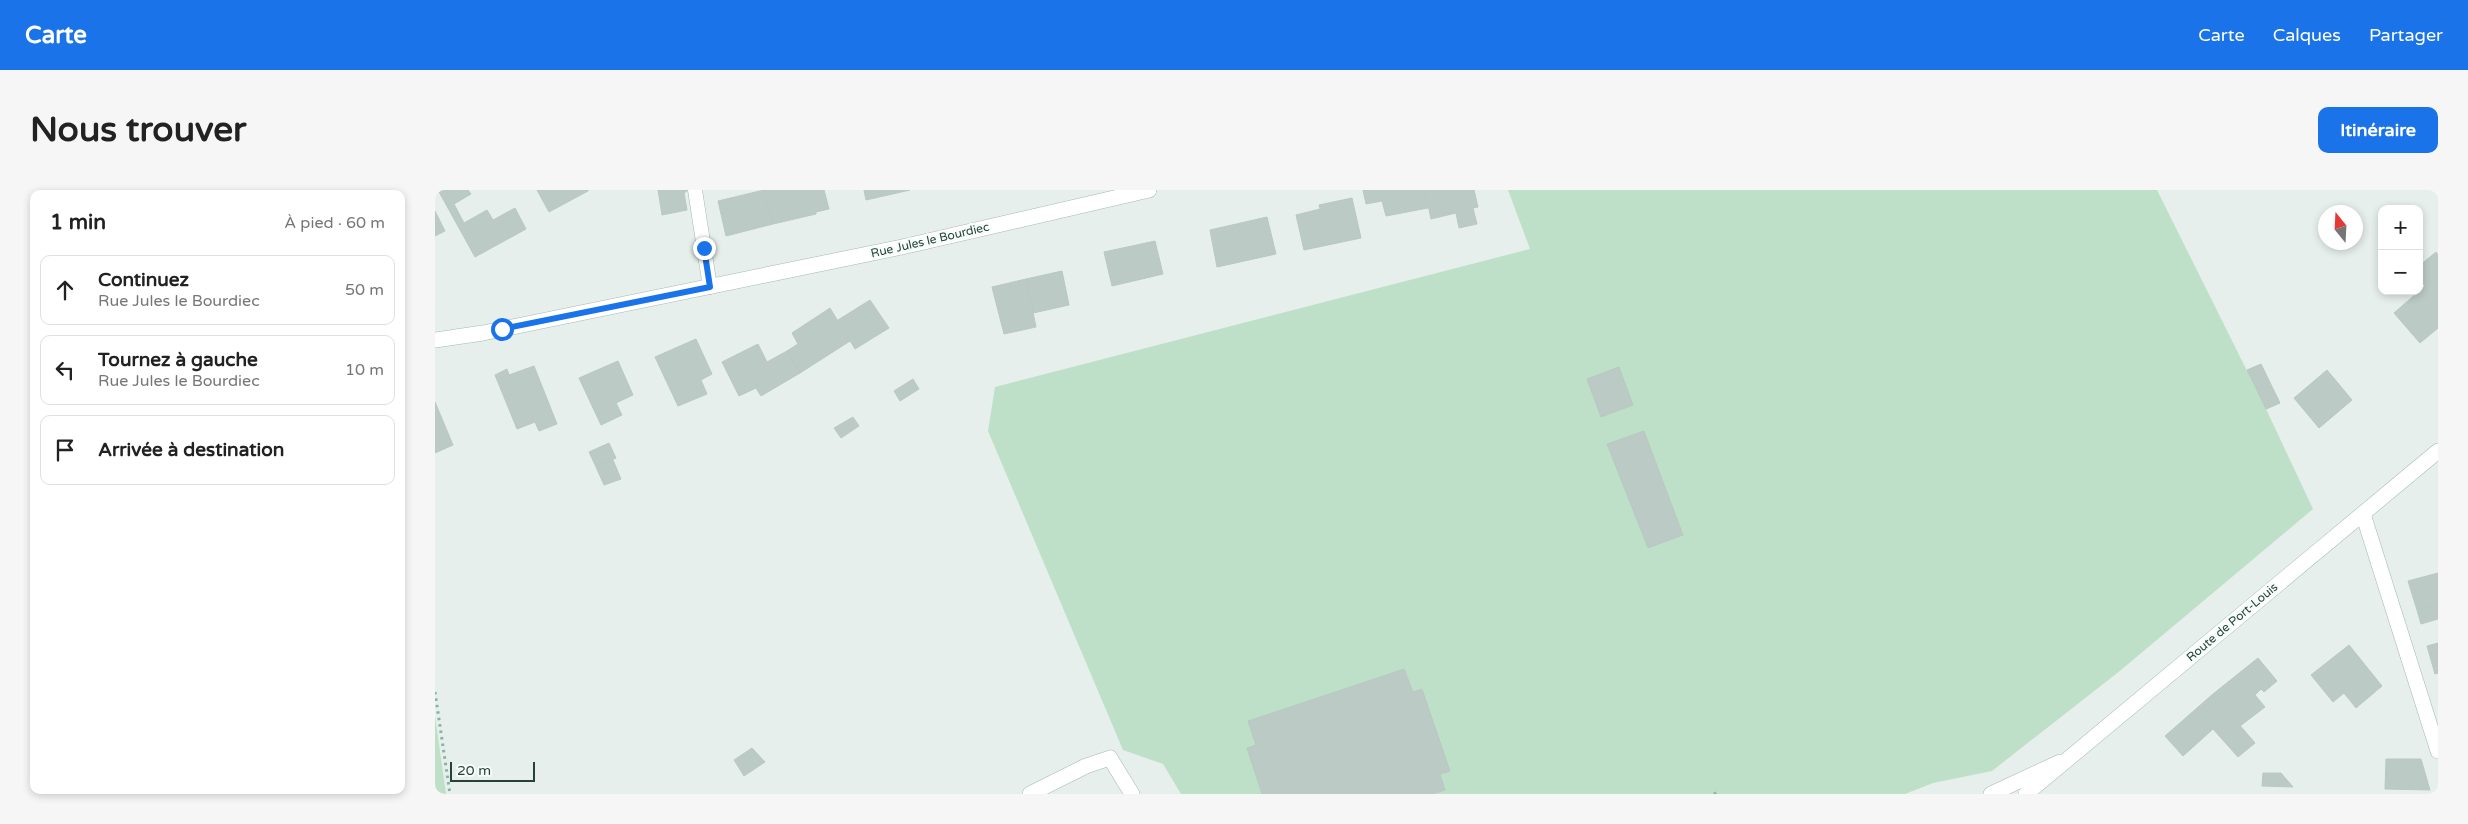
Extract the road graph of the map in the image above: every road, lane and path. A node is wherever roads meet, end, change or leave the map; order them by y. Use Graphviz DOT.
graph roads {
  1 [pos="695,190"];
  2 [pos="1149,190"];
  3 [pos="710,287"];
  4 [pos="435,340"];
  5 [pos="2438,450"];
  6 [pos="2363,514"];
  7 [pos="435,692"];
  8 [pos="2438,751"];
  9 [pos="2066,760"];
  10 [pos="1719,792"];
  11 [pos="450,794"];
  12 [pos="1030,794"];
  13 [pos="1132,794"];
  14 [pos="1714,794"];
  15 [pos="1991,794"];
  16 [pos="2026,794"];
  1 -- 3 [label="lane"];
  2 -- 3 [label="street, Rue Jules le Bourdiec"];
  3 -- 4 [label="street, Rue Jules le Bourdiec"];
  5 -- 6 [label="street, Route de Port-Louis"];
  6 -- 8 [label="street"];
  6 -- 9 [label="street, Route de Port-Louis"];
  7 -- 11 [label="path"];
  9 -- 15 [label="street"];
  9 -- 16 [label="street, Route de Port-Louis"];
  10 -- 14 [label="path"];
  12 -- 13 [label="street"];
}
